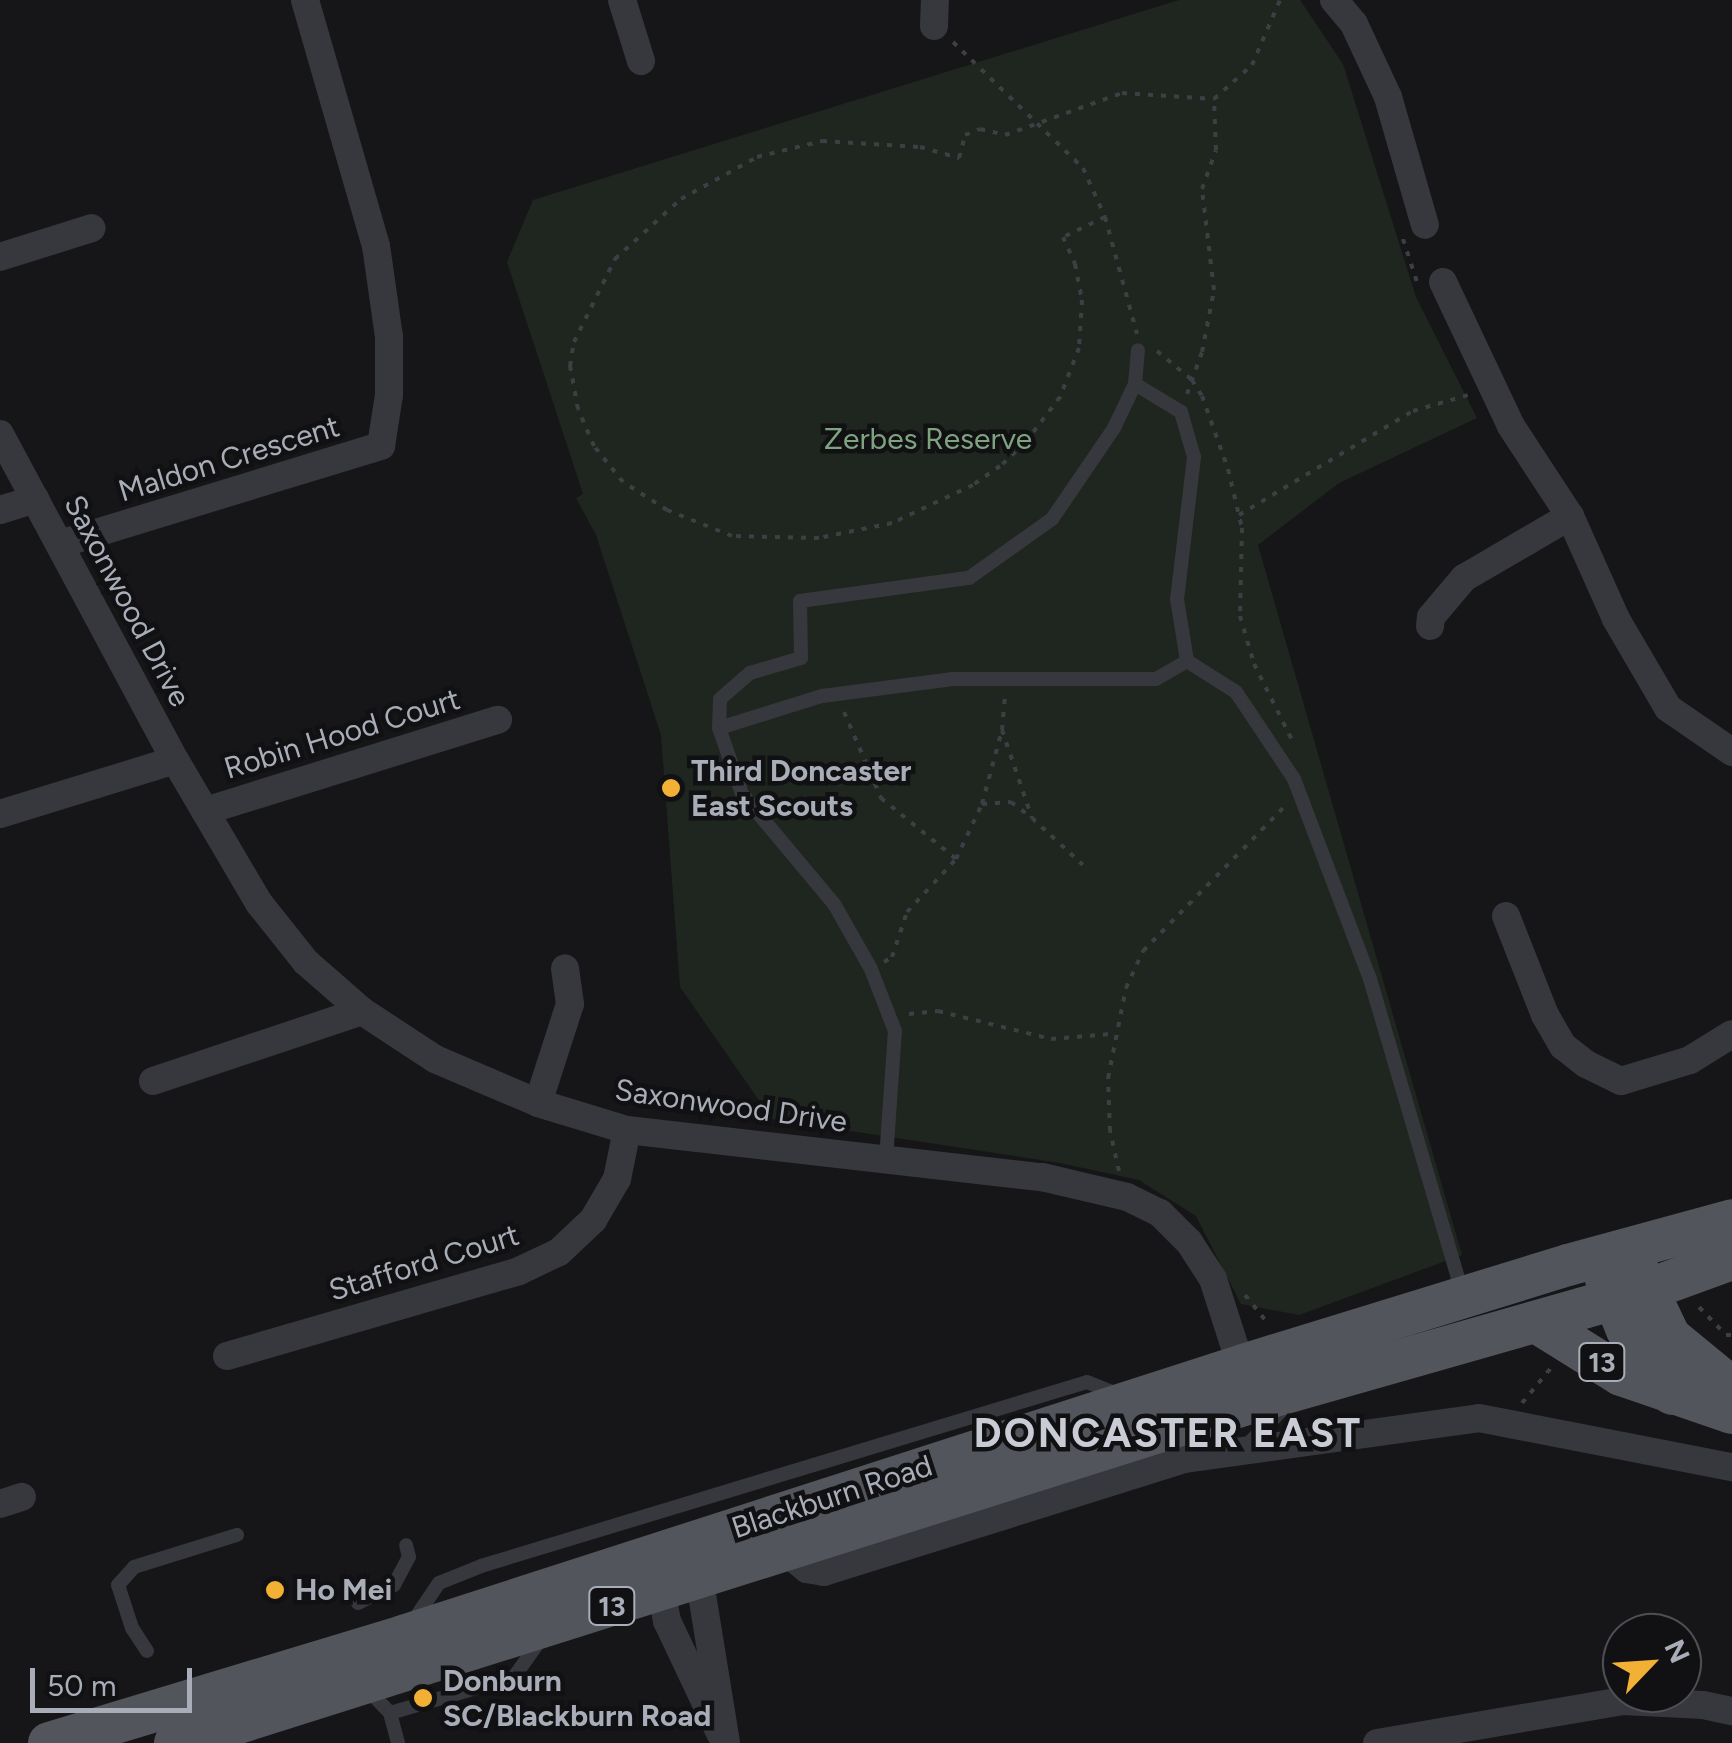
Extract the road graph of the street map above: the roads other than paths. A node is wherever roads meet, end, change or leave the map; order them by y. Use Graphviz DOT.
graph roads {
  1 [pos="305,0"];
  2 [pos="622,0"];
  3 [pos="1334,0"];
  4 [pos="641,61"];
  5 [pos="1425,225"];
  6 [pos="92,228"];
  7 [pos="0,257"];
  8 [pos="1442,282"];
  9 [pos="1138,350"];
  10 [pos="1135,384"];
  11 [pos="0,434"];
  12 [pos="35,499"];
  13 [pos="0,510"];
  14 [pos="1570,516"];
  15 [pos="60,544"];
  16 [pos="1430,626"];
  17 [pos="1187,661"];
  18 [pos="498,720"];
  19 [pos="719,728"];
  20 [pos="1732,752"];
  21 [pos="175,760"];
  22 [pos="205,811"];
  23 [pos="0,814"];
  24 [pos="1506,916"];
  25 [pos="565,968"];
  26 [pos="362,1010"];
  27 [pos="1732,1034"];
  28 [pos="153,1081"];
  29 [pos="538,1103"];
  30 [pos="627,1130"];
  31 [pos="886,1159"];
  32 [pos="1732,1220"];
  33 [pos="1599,1256"];
  34 [pos="1732,1259"];
  35 [pos="1628,1295"];
  36 [pos="1464,1297"];
  37 [pos="1536,1322"];
  38 [pos="227,1356"];
  39 [pos="1725,1377"];
  40 [pos="1247,1384"];
  41 [pos="1311,1384"];
  42 [pos="1672,1394"];
  43 [pos="1133,1400"];
  44 [pos="1732,1414"];
  45 [pos="1242,1450"];
  46 [pos="1732,1467"];
  47 [pos="237,1535"];
  48 [pos="406,1545"];
  49 [pos="784,1550"];
  50 [pos="672,1567"];
  51 [pos="358,1603"];
  52 [pos="491,1626"];
  53 [pos="550,1626"];
  54 [pos="403,1636"];
  55 [pos="147,1651"];
  56 [pos="377,1699"];
  57 [pos="1732,1711"];
  58 [pos="174,1733"];
  59 [pos="49,1743"];
  60 [pos="398,1743"];
  61 [pos="1376,1743"];
  1 -- 15 [label="street, Maldon Crescent"];
  2 -- 4 [label="street"];
  3 -- 5 [label="street"];
  6 -- 7 [label="street"];
  8 -- 14 [label="street"];
  9 -- 10 [label="lane"];
  10 -- 17 [label="lane"];
  10 -- 19 [label="lane"];
  11 -- 12 [label="street, Saxonwood Drive"];
  12 -- 13 [label="street"];
  12 -- 15 [label="street, Saxonwood Drive"];
  14 -- 16 [label="street"];
  14 -- 20 [label="street"];
  15 -- 21 [label="street, Saxonwood Drive"];
  17 -- 19 [label="lane"];
  17 -- 36 [label="lane"];
  18 -- 22 [label="street, Robin Hood Court"];
  19 -- 31 [label="lane"];
  21 -- 22 [label="street, Saxonwood Drive"];
  21 -- 23 [label="street"];
  22 -- 26 [label="street, Saxonwood Drive"];
  24 -- 27 [label="street"];
  25 -- 29 [label="street"];
  26 -- 28 [label="street"];
  26 -- 29 [label="street, Saxonwood Drive"];
  29 -- 30 [label="street, Saxonwood Drive"];
  30 -- 31 [label="street, Saxonwood Drive"];
  30 -- 38 [label="street, Stafford Court"];
  31 -- 40 [label="street, Saxonwood Drive"];
  32 -- 33 [label="main road, Blackburn Road"];
  33 -- 35 [label="main road"];
  33 -- 36 [label="main road, Blackburn Road / 13"];
  34 -- 35 [label="main road, Blackburn Road"];
  35 -- 37 [label="main road, Blackburn Road"];
  35 -- 39 [label="main road, 13"];
  35 -- 42 [label="main road"];
  36 -- 40 [label="main road, Blackburn Road / 13"];
  37 -- 41 [label="main road, Blackburn Road / 13"];
  37 -- 42 [label="main road, 13"];
  40 -- 41 [label="main road, Blackburn Road / 13"];
  40 -- 43 [label="main road, Blackburn Road / 13"];
  40 -- 49 [label="main road, Blackburn Road / 13"];
  41 -- 45 [label="lane"];
  42 -- 44 [label="main road, 13"];
  43 -- 50 [label="main road, Blackburn Road / 13"];
  43 -- 54 [label="lane"];
  45 -- 46 [label="street"];
  45 -- 49 [label="street"];
  47 -- 55 [label="lane"];
  48 -- 51 [label="lane"];
  49 -- 50 [label="main road, Blackburn Road / 13"];
  50 -- 52 [label="main road, Blackburn Road / 13"];
  50 -- 53 [label="main road, Blackburn Road / 13"];
  52 -- 53 [label="main road, Blackburn Road / 13"];
  52 -- 54 [label="main road, Blackburn Road / 13"];
  52 -- 56 [label="main road, Blackburn Road / 13"];
  53 -- 56 [label="lane"];
  54 -- 58 [label="main road, Blackburn Road / 13"];
  56 -- 58 [label="main road, Blackburn Road / 13"];
  56 -- 60 [label="lane"];
  57 -- 61 [label="street"];
  58 -- 59 [label="main road, Blackburn Road / 13"];
}
